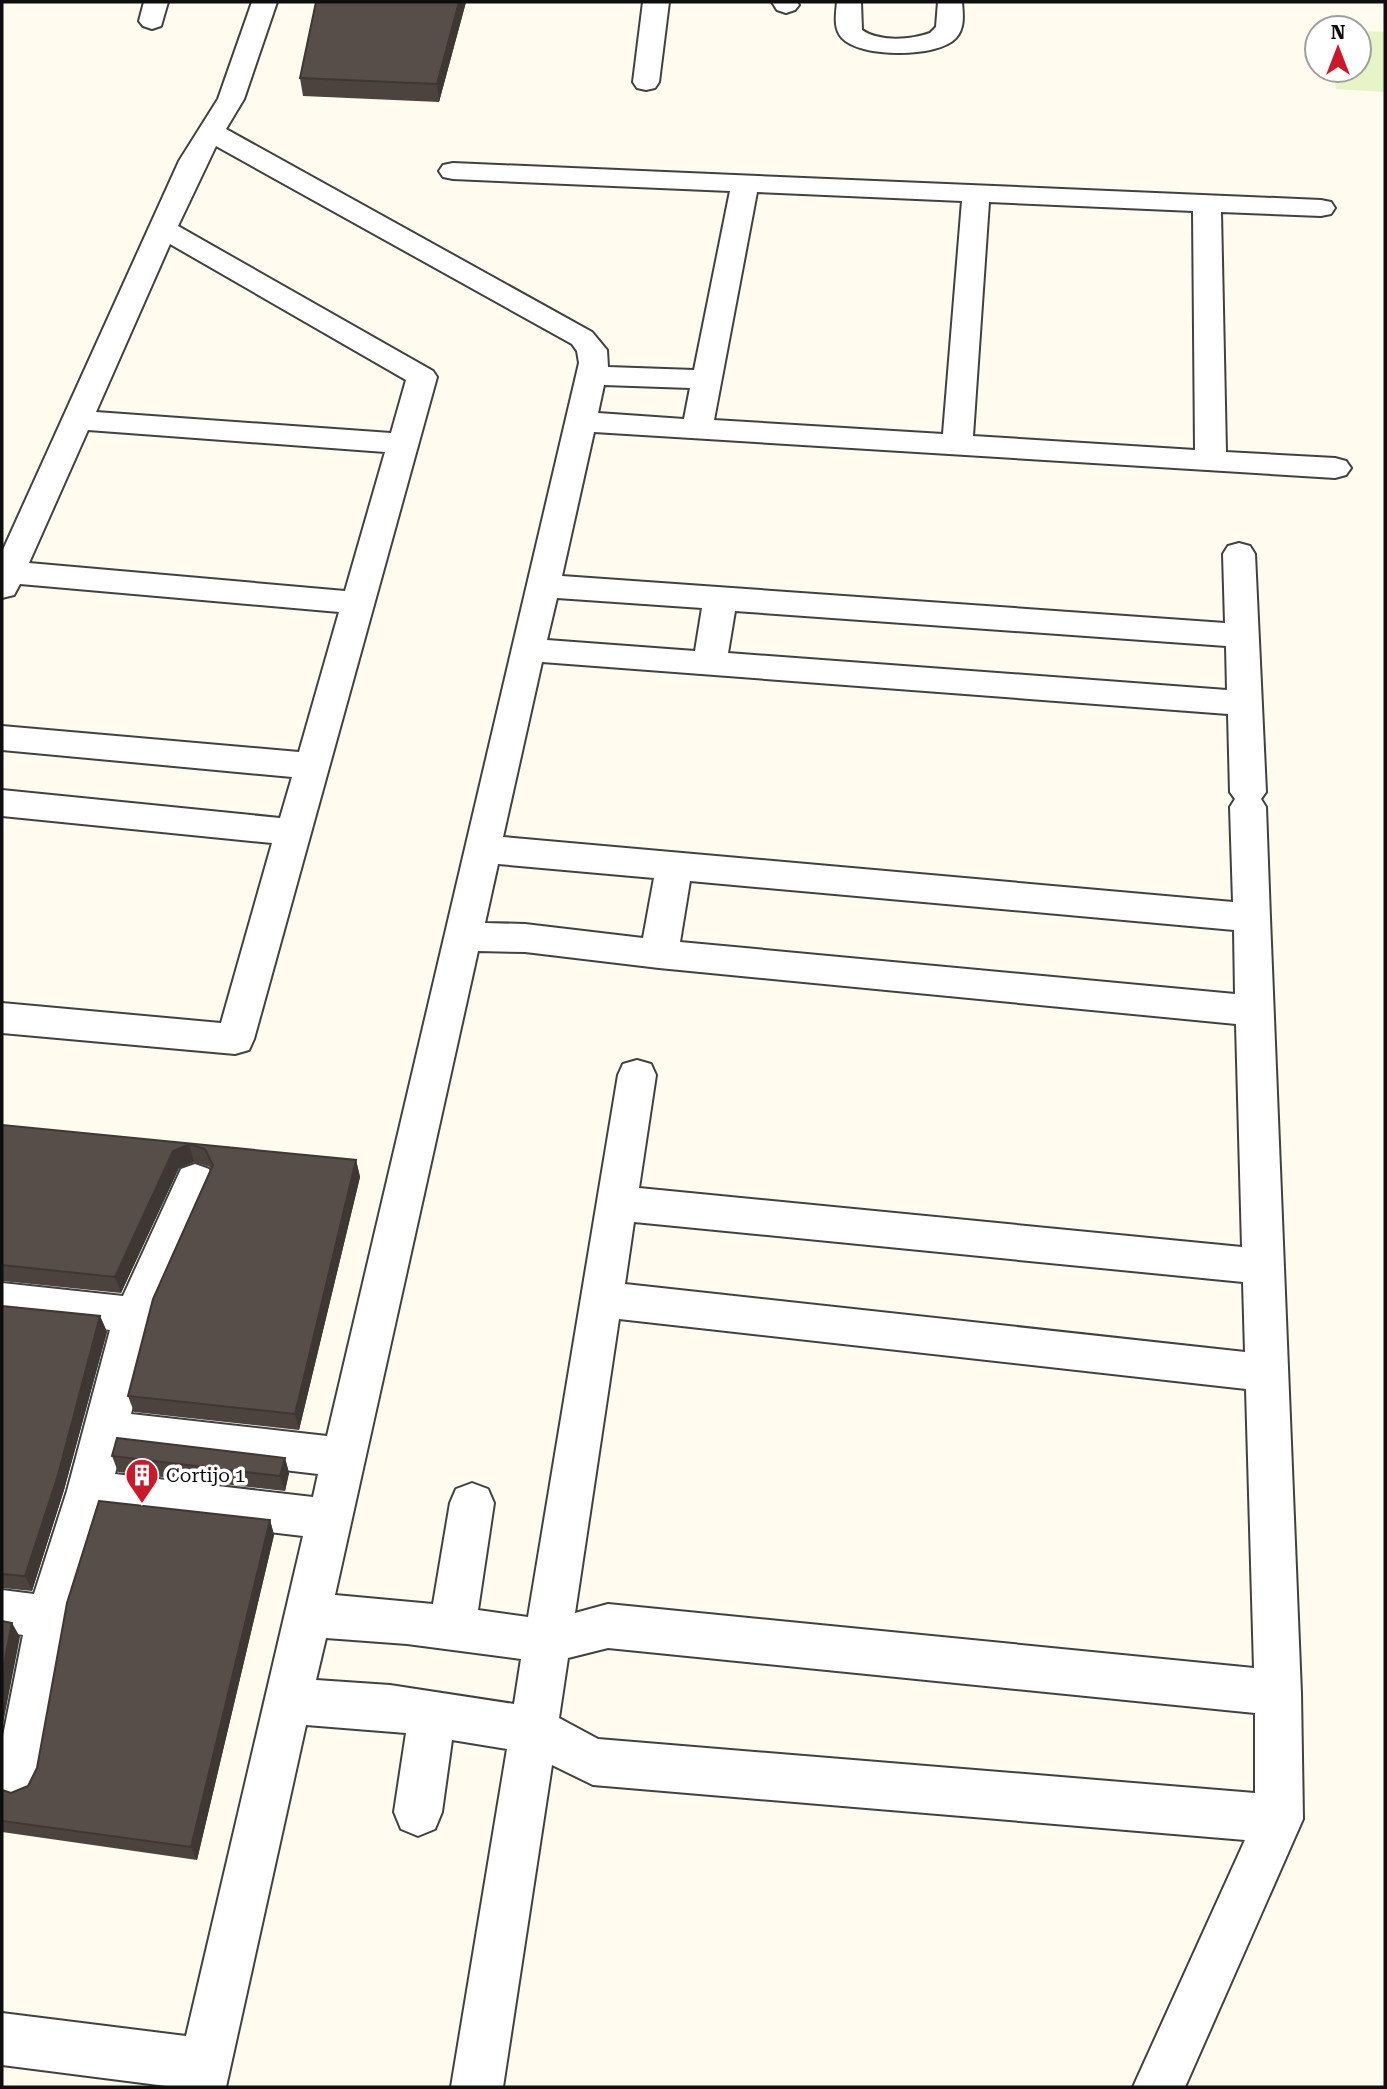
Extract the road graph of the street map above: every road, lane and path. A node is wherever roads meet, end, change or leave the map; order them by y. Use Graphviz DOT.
graph roads {
  1 [pos="264,2"];
  2 [pos="656,2"];
  3 [pos="849,2"];
  4 [pos="950,2"];
  5 [pos="216,67"];
  6 [pos="646,82"];
  7 [pos="209,131"];
  8 [pos="453,171"];
  9 [pos="745,184"];
  10 [pos="976,194"];
  11 [pos="1207,204"];
  12 [pos="1321,208"];
  13 [pos="162,228"];
  14 [pos="591,375"];
  15 [pos="707,380"];
  16 [pos="76,420"];
  17 [pos="582,422"];
  18 [pos="697,429"];
  19 [pos="403,444"];
  20 [pos="957,446"];
  21 [pos="1211,462"];
  22 [pos="1335,468"];
  23 [pos="1239,554"];
  24 [pos="5,580"];
  25 [pos="545,586"];
  26 [pos="720,598"];
  27 [pos="358,604"];
  28 [pos="1242,636"];
  29 [pos="530,650"];
  30 [pos="710,663"];
  31 [pos="1245,703"];
  32 [pos="2,738"];
  33 [pos="312,766"];
  34 [pos="2,803"];
  35 [pos="294,832"];
  36 [pos="484,849"];
  37 [pos="674,865"];
  38 [pos="1252,918"];
  39 [pos="464,936"];
  40 [pos="659,954"];
  41 [pos="1255,1011"];
  42 [pos="2,1018"];
  43 [pos="638,1075"];
  44 [pos="195,1181"];
  45 [pos="617,1203"];
  46 [pos="1264,1267"];
  47 [pos="602,1299"];
  48 [pos="2,1301"];
  49 [pos="135,1315"];
  50 [pos="1267,1373"];
  51 [pos="105,1430"];
  52 [pos="345,1458"];
  53 [pos="89,1491"];
  54 [pos="472,1503"];
  55 [pos="330,1519"];
  56 [pos="2,1611"];
  57 [pos="308,1615"];
  58 [pos="49,1617"];
  59 [pos="452,1628"];
  60 [pos="548,1641"];
  61 [pos="1278,1693"];
  62 [pos="288,1701"];
  63 [pos="432,1715"];
  64 [pos="534,1730"];
  65 [pos="18,1780"];
  66 [pos="418,1812"];
  67 [pos="1279,1819"];
  68 [pos="2,2039"];
  69 [pos="202,2076"];
  70 [pos="477,2087"];
  71 [pos="1159,2087"];
  1 -- 7 [label="street"];
  2 -- 6 [label="street"];
  3 -- 4 [label="street"];
  5 -- 7 [label="street"];
  7 -- 13 [label="street"];
  7 -- 14 [label="street"];
  8 -- 9 [label="street"];
  9 -- 10 [label="street"];
  9 -- 15 [label="street"];
  10 -- 11 [label="street"];
  10 -- 20 [label="street"];
  11 -- 12 [label="street"];
  11 -- 21 [label="street"];
  13 -- 16 [label="street"];
  13 -- 19 [label="street"];
  14 -- 15 [label="street"];
  14 -- 17 [label="street"];
  15 -- 18 [label="street"];
  16 -- 19 [label="street"];
  16 -- 24 [label="street"];
  17 -- 18 [label="street"];
  17 -- 25 [label="street"];
  18 -- 20 [label="street"];
  19 -- 27 [label="street"];
  20 -- 21 [label="street"];
  21 -- 22 [label="street"];
  23 -- 28 [label="street"];
  24 -- 27 [label="street"];
  25 -- 26 [label="street"];
  25 -- 29 [label="street"];
  26 -- 28 [label="street"];
  26 -- 30 [label="street"];
  27 -- 33 [label="street"];
  28 -- 31 [label="street"];
  29 -- 30 [label="street"];
  29 -- 36 [label="street"];
  30 -- 31 [label="street"];
  31 -- 38 [label="street"];
  32 -- 33 [label="street"];
  33 -- 35 [label="street"];
  34 -- 35 [label="street"];
  35 -- 42 [label="street"];
  36 -- 37 [label="street"];
  36 -- 39 [label="street"];
  37 -- 38 [label="street"];
  37 -- 40 [label="street"];
  38 -- 41 [label="street"];
  39 -- 40 [label="street"];
  39 -- 52 [label="street"];
  40 -- 41 [label="street"];
  41 -- 46 [label="street"];
  43 -- 45 [label="street"];
  44 -- 49 [label="street"];
  45 -- 46 [label="street"];
  45 -- 47 [label="street"];
  46 -- 50 [label="street"];
  47 -- 50 [label="street"];
  47 -- 60 [label="street"];
  48 -- 49 [label="street"];
  49 -- 51 [label="street"];
  50 -- 61 [label="street"];
  51 -- 52 [label="street"];
  51 -- 53 [label="street"];
  52 -- 55 [label="street"];
  53 -- 55 [label="street"];
  53 -- 58 [label="street"];
  54 -- 59 [label="street"];
  55 -- 57 [label="street"];
  56 -- 58 [label="street"];
  57 -- 59 [label="street"];
  57 -- 62 [label="street"];
  58 -- 65 [label="street"];
  59 -- 60 [label="street"];
  60 -- 61 [label="street"];
  60 -- 64 [label="street"];
  61 -- 67 [label="street"];
  62 -- 63 [label="street"];
  62 -- 69 [label="street"];
  63 -- 64 [label="street"];
  63 -- 66 [label="street"];
  64 -- 67 [label="street"];
  64 -- 70 [label="street"];
  67 -- 71 [label="street"];
  68 -- 69 [label="street"];
}
